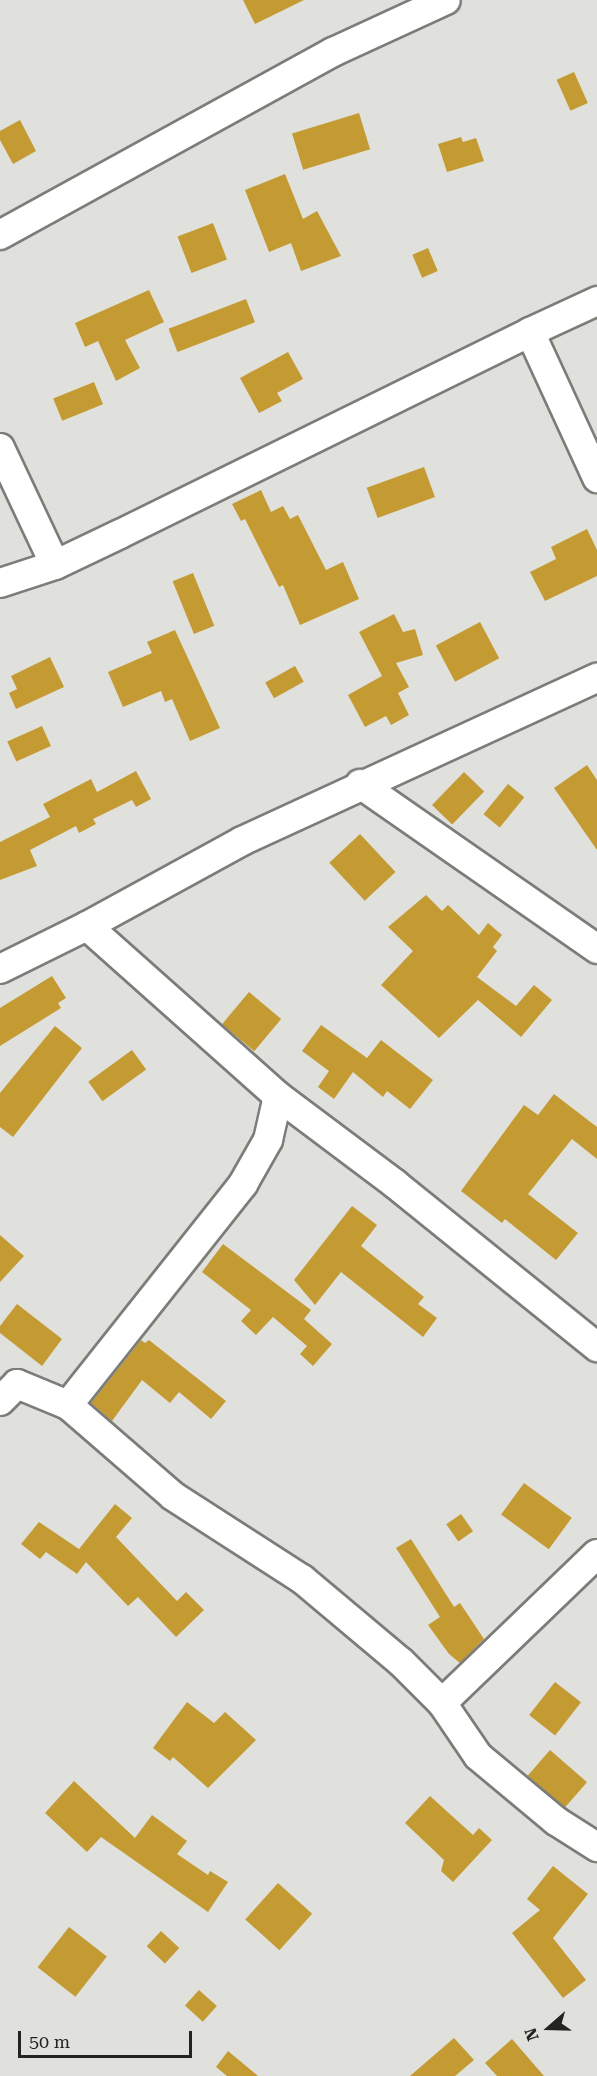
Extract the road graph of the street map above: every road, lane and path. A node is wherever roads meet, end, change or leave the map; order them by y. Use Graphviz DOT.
graph roads {
  1 [pos="446,0"];
  2 [pos="0,235"];
  3 [pos="597,301"];
  4 [pos="530,332"];
  5 [pos="0,448"];
  6 [pos="597,478"];
  7 [pos="55,565"];
  8 [pos="0,583"];
  9 [pos="597,678"];
  10 [pos="360,784"];
  11 [pos="87,926"];
  12 [pos="597,950"];
  13 [pos="0,969"];
  14 [pos="278,1096"];
  15 [pos="597,1347"];
  16 [pos="0,1401"];
  17 [pos="68,1405"];
  18 [pos="597,1554"];
  19 [pos="442,1703"];
  20 [pos="597,1848"];
  1 -- 2 [label="street"];
  3 -- 4 [label="street"];
  4 -- 6 [label="street"];
  4 -- 7 [label="street"];
  5 -- 7 [label="street"];
  7 -- 8 [label="street"];
  9 -- 10 [label="street"];
  10 -- 11 [label="street"];
  10 -- 12 [label="street"];
  11 -- 13 [label="street"];
  11 -- 14 [label="street"];
  14 -- 15 [label="street"];
  14 -- 17 [label="street"];
  16 -- 17 [label="street"];
  17 -- 19 [label="street"];
  18 -- 19 [label="street"];
  19 -- 20 [label="street"];
}
